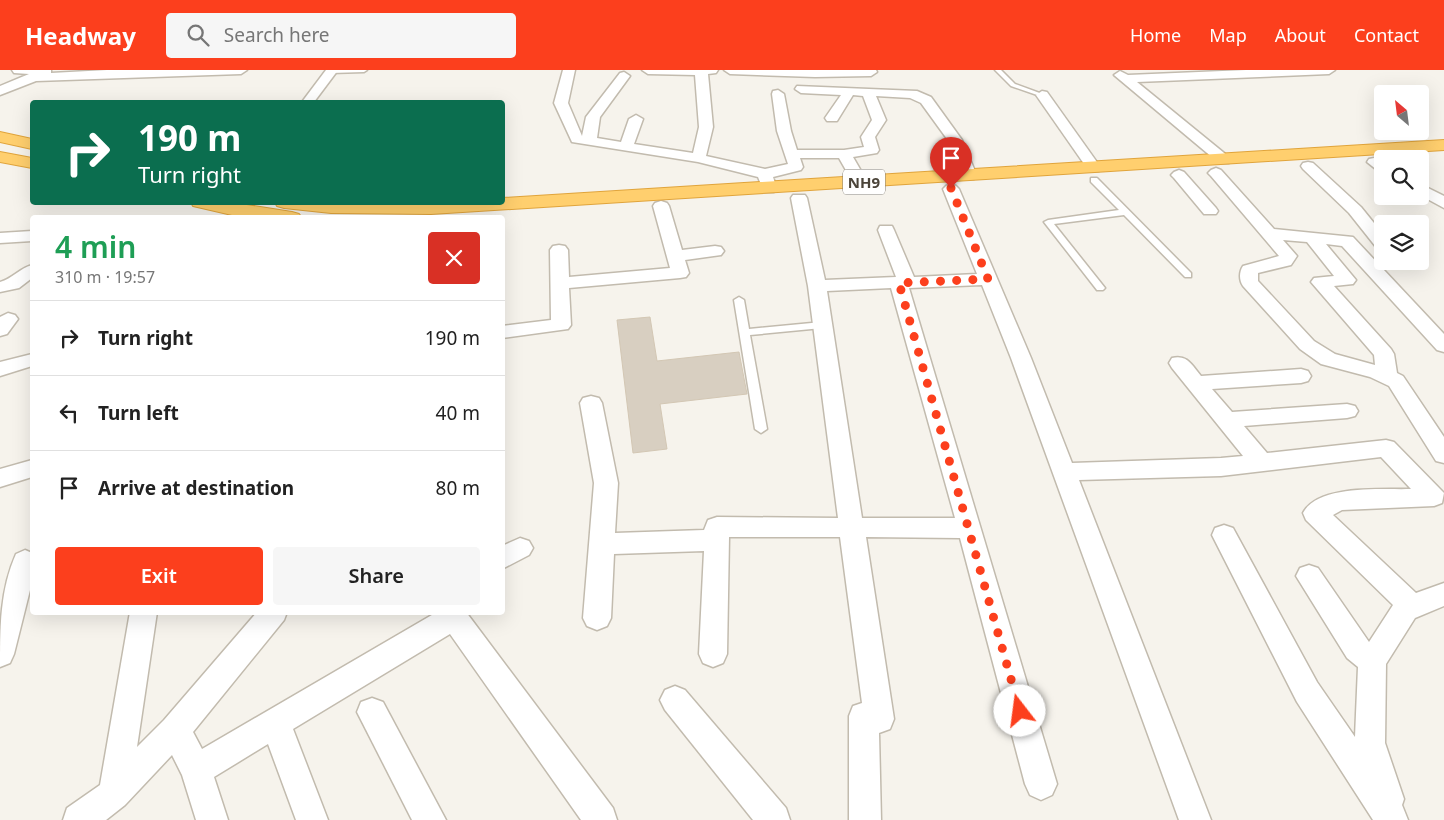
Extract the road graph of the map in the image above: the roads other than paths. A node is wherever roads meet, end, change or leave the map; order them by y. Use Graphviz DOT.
graph roads {
  1 [pos="18,70"];
  2 [pos="241,70"];
  3 [pos="364,70"];
  4 [pos="569,70"];
  5 [pos="648,70"];
  6 [pos="730,70"];
  7 [pos="998,70"];
  8 [pos="1114,70"];
  9 [pos="1329,70"];
  10 [pos="332,71"];
  11 [pos="706,71"];
  12 [pos="871,72"];
  13 [pos="44,73"];
  14 [pos="624,76"];
  15 [pos="1126,79"];
  16 [pos="801,89"];
  17 [pos="0,91"];
  18 [pos="850,92"];
  19 [pos="868,93"];
  20 [pos="778,94"];
  21 [pos="1042,95"];
  22 [pos="310,100"];
  23 [pos="832,118"];
  24 [pos="636,119"];
  25 [pos="0,137"];
  26 [pos="590,141"];
  27 [pos="30,144"];
  28 [pos="1444,145"];
  29 [pos="626,146"];
  30 [pos="791,154"];
  31 [pos="844,154"];
  32 [pos="1444,156"];
  33 [pos="0,157"];
  34 [pos="1429,157"];
  35 [pos="698,158"];
  36 [pos="30,163"];
  37 [pos="1374,163"];
  38 [pos="1220,166"];
  39 [pos="1308,166"];
  40 [pos="1094,174"];
  41 [pos="1179,175"];
  42 [pos="767,181"];
  43 [pos="960,182"];
  44 [pos="860,183"];
  45 [pos="1429,194"];
  46 [pos="799,198"];
  47 [pos="505,202"];
  48 [pos="1444,203"];
  49 [pos="210,205"];
  50 [pos="312,205"];
  51 [pos="468,205"];
  52 [pos="661,206"];
  53 [pos="1210,211"];
  54 [pos="1125,212"];
  55 [pos="241,214"];
  56 [pos="254,215"];
  57 [pos="503,215"];
  58 [pos="886,230"];
  59 [pos="1270,234"];
  60 [pos="1374,234"];
  61 [pos="30,236"];
  62 [pos="0,238"];
  63 [pos="1312,238"];
  64 [pos="1347,241"];
  65 [pos="1374,243"];
  66 [pos="558,250"];
  67 [pos="715,252"];
  68 [pos="674,256"];
  69 [pos="30,272"];
  70 [pos="1188,276"];
  71 [pos="988,279"];
  72 [pos="560,283"];
  73 [pos="903,283"];
  74 [pos="817,286"];
  75 [pos="0,287"];
  76 [pos="1100,288"];
  77 [pos="739,300"];
  78 [pos="822,325"];
  79 [pos="505,332"];
  80 [pos="745,332"];
  81 [pos="1444,346"];
  82 [pos="30,361"];
  83 [pos="1179,363"];
  84 [pos="0,370"];
  85 [pos="1301,376"];
  86 [pos="1387,377"];
  87 [pos="1195,383"];
  88 [pos="591,403"];
  89 [pos="1347,411"];
  90 [pos="1226,420"];
  91 [pos="761,429"];
  92 [pos="1444,455"];
  93 [pos="1262,463"];
  94 [pos="30,470"];
  95 [pos="1064,472"];
  96 [pos="0,478"];
  97 [pos="850,527"];
  98 [pos="970,528"];
  99 [pos="1224,535"];
  100 [pos="716,540"];
  101 [pos="601,544"];
  102 [pos="25,561"];
  103 [pos="1309,576"];
  104 [pos="1444,594"];
  105 [pos="1413,607"];
  106 [pos="143,615"];
  107 [pos="271,615"];
  108 [pos="452,615"];
  109 [pos="597,618"];
  110 [pos="0,654"];
  111 [pos="713,654"];
  112 [pos="1372,661"];
  113 [pos="675,700"];
  114 [pos="372,712"];
  115 [pos="276,724"];
  116 [pos="175,730"];
  117 [pos="196,770"];
  118 [pos="1041,784"];
  119 [pos="96,811"];
  120 [pos="212,820"];
  121 [pos="312,820"];
  122 [pos="430,820"];
  123 [pos="601,820"];
  124 [pos="774,820"];
  125 [pos="865,820"];
  126 [pos="1195,820"];
  127 [pos="1393,820"];
  1 -- 13 [label="street"];
  2 -- 13 [label="street"];
  3 -- 10 [label="lane"];
  4 -- 26 [label="street"];
  5 -- 11 [label="street"];
  6 -- 12 [label="street"];
  7 -- 21 [label="lane"];
  8 -- 15 [label="street"];
  9 -- 15 [label="street"];
  10 -- 22 [label="street"];
  11 -- 35 [label="street"];
  13 -- 17 [label="street"];
  14 -- 26 [label="street"];
  15 -- 38 [label="street"];
  16 -- 18 [label="street"];
  18 -- 19 [label="street"];
  18 -- 23 [label="street"];
  19 -- 31 [label="street"];
  19 -- 43 [label="street"];
  20 -- 30 [label="street"];
  21 -- 40 [label="street"];
  24 -- 29 [label="street"];
  25 -- 27 [label="highway"];
  26 -- 29 [label="street"];
  28 -- 38 [label="highway, NH9"];
  29 -- 35 [label="street"];
  30 -- 31 [label="street"];
  30 -- 42 [label="street"];
  31 -- 44 [label="street"];
  32 -- 34 [label="highway"];
  33 -- 36 [label="highway"];
  35 -- 42 [label="street"];
  37 -- 39 [label="highway, NH9"];
  38 -- 39 [label="highway, NH9"];
  38 -- 40 [label="highway, NH9"];
  38 -- 41 [label="highway, NH9"];
  38 -- 59 [label="street"];
  39 -- 60 [label="street"];
  40 -- 41 [label="highway, NH9"];
  40 -- 43 [label="highway, NH9"];
  40 -- 54 [label="lane"];
  41 -- 53 [label="street"];
  42 -- 44 [label="highway, NH9"];
  42 -- 47 [label="highway, NH9"];
  43 -- 44 [label="highway, NH9"];
  43 -- 46 [label="highway, NH9"];
  43 -- 71 [label="street"];
  45 -- 48 [label="street"];
  46 -- 52 [label="highway, NH9"];
  46 -- 74 [label="street"];
  49 -- 55 [label="highway"];
  50 -- 51 [label="highway, NH9"];
  52 -- 57 [label="highway, NH9"];
  52 -- 68 [label="street"];
  54 -- 70 [label="lane"];
  54 -- 76 [label="lane"];
  55 -- 56 [label="highway"];
  58 -- 73 [label="street"];
  59 -- 63 [label="street"];
  59 -- 86 [label="street"];
  61 -- 62 [label="street"];
  63 -- 64 [label="street"];
  63 -- 86 [label="street"];
  64 -- 65 [label="street"];
  64 -- 81 [label="street"];
  66 -- 72 [label="street"];
  67 -- 68 [label="street"];
  68 -- 72 [label="street"];
  69 -- 75 [label="street"];
  71 -- 73 [label="street"];
  71 -- 95 [label="street"];
  72 -- 79 [label="street"];
  73 -- 74 [label="street"];
  73 -- 98 [label="street"];
  74 -- 78 [label="street"];
  77 -- 80 [label="lane"];
  78 -- 80 [label="lane"];
  78 -- 97 [label="street"];
  80 -- 91 [label="lane"];
  82 -- 84 [label="street"];
  83 -- 87 [label="street"];
  85 -- 87 [label="street"];
  86 -- 92 [label="street"];
  87 -- 90 [label="street"];
  88 -- 101 [label="street"];
  89 -- 90 [label="street"];
  90 -- 93 [label="street"];
  93 -- 95 [label="street"];
  93 -- 105 [label="street"];
  94 -- 96 [label="street"];
  95 -- 126 [label="street"];
  97 -- 98 [label="street"];
  97 -- 100 [label="street"];
  97 -- 125 [label="street"];
  98 -- 118 [label="street"];
  99 -- 127 [label="street"];
  100 -- 101 [label="street"];
  100 -- 111 [label="street"];
  101 -- 109 [label="street"];
  102 -- 110 [label="street"];
  103 -- 112 [label="street"];
  104 -- 105 [label="street"];
  105 -- 112 [label="street"];
  106 -- 119 [label="street"];
  107 -- 116 [label="street"];
  108 -- 115 [label="street"];
  108 -- 123 [label="street"];
  112 -- 127 [label="street"];
  113 -- 124 [label="street"];
  114 -- 122 [label="street"];
  115 -- 117 [label="street"];
  115 -- 121 [label="street"];
  116 -- 117 [label="street"];
  116 -- 119 [label="street"];
  117 -- 120 [label="street"];
}
